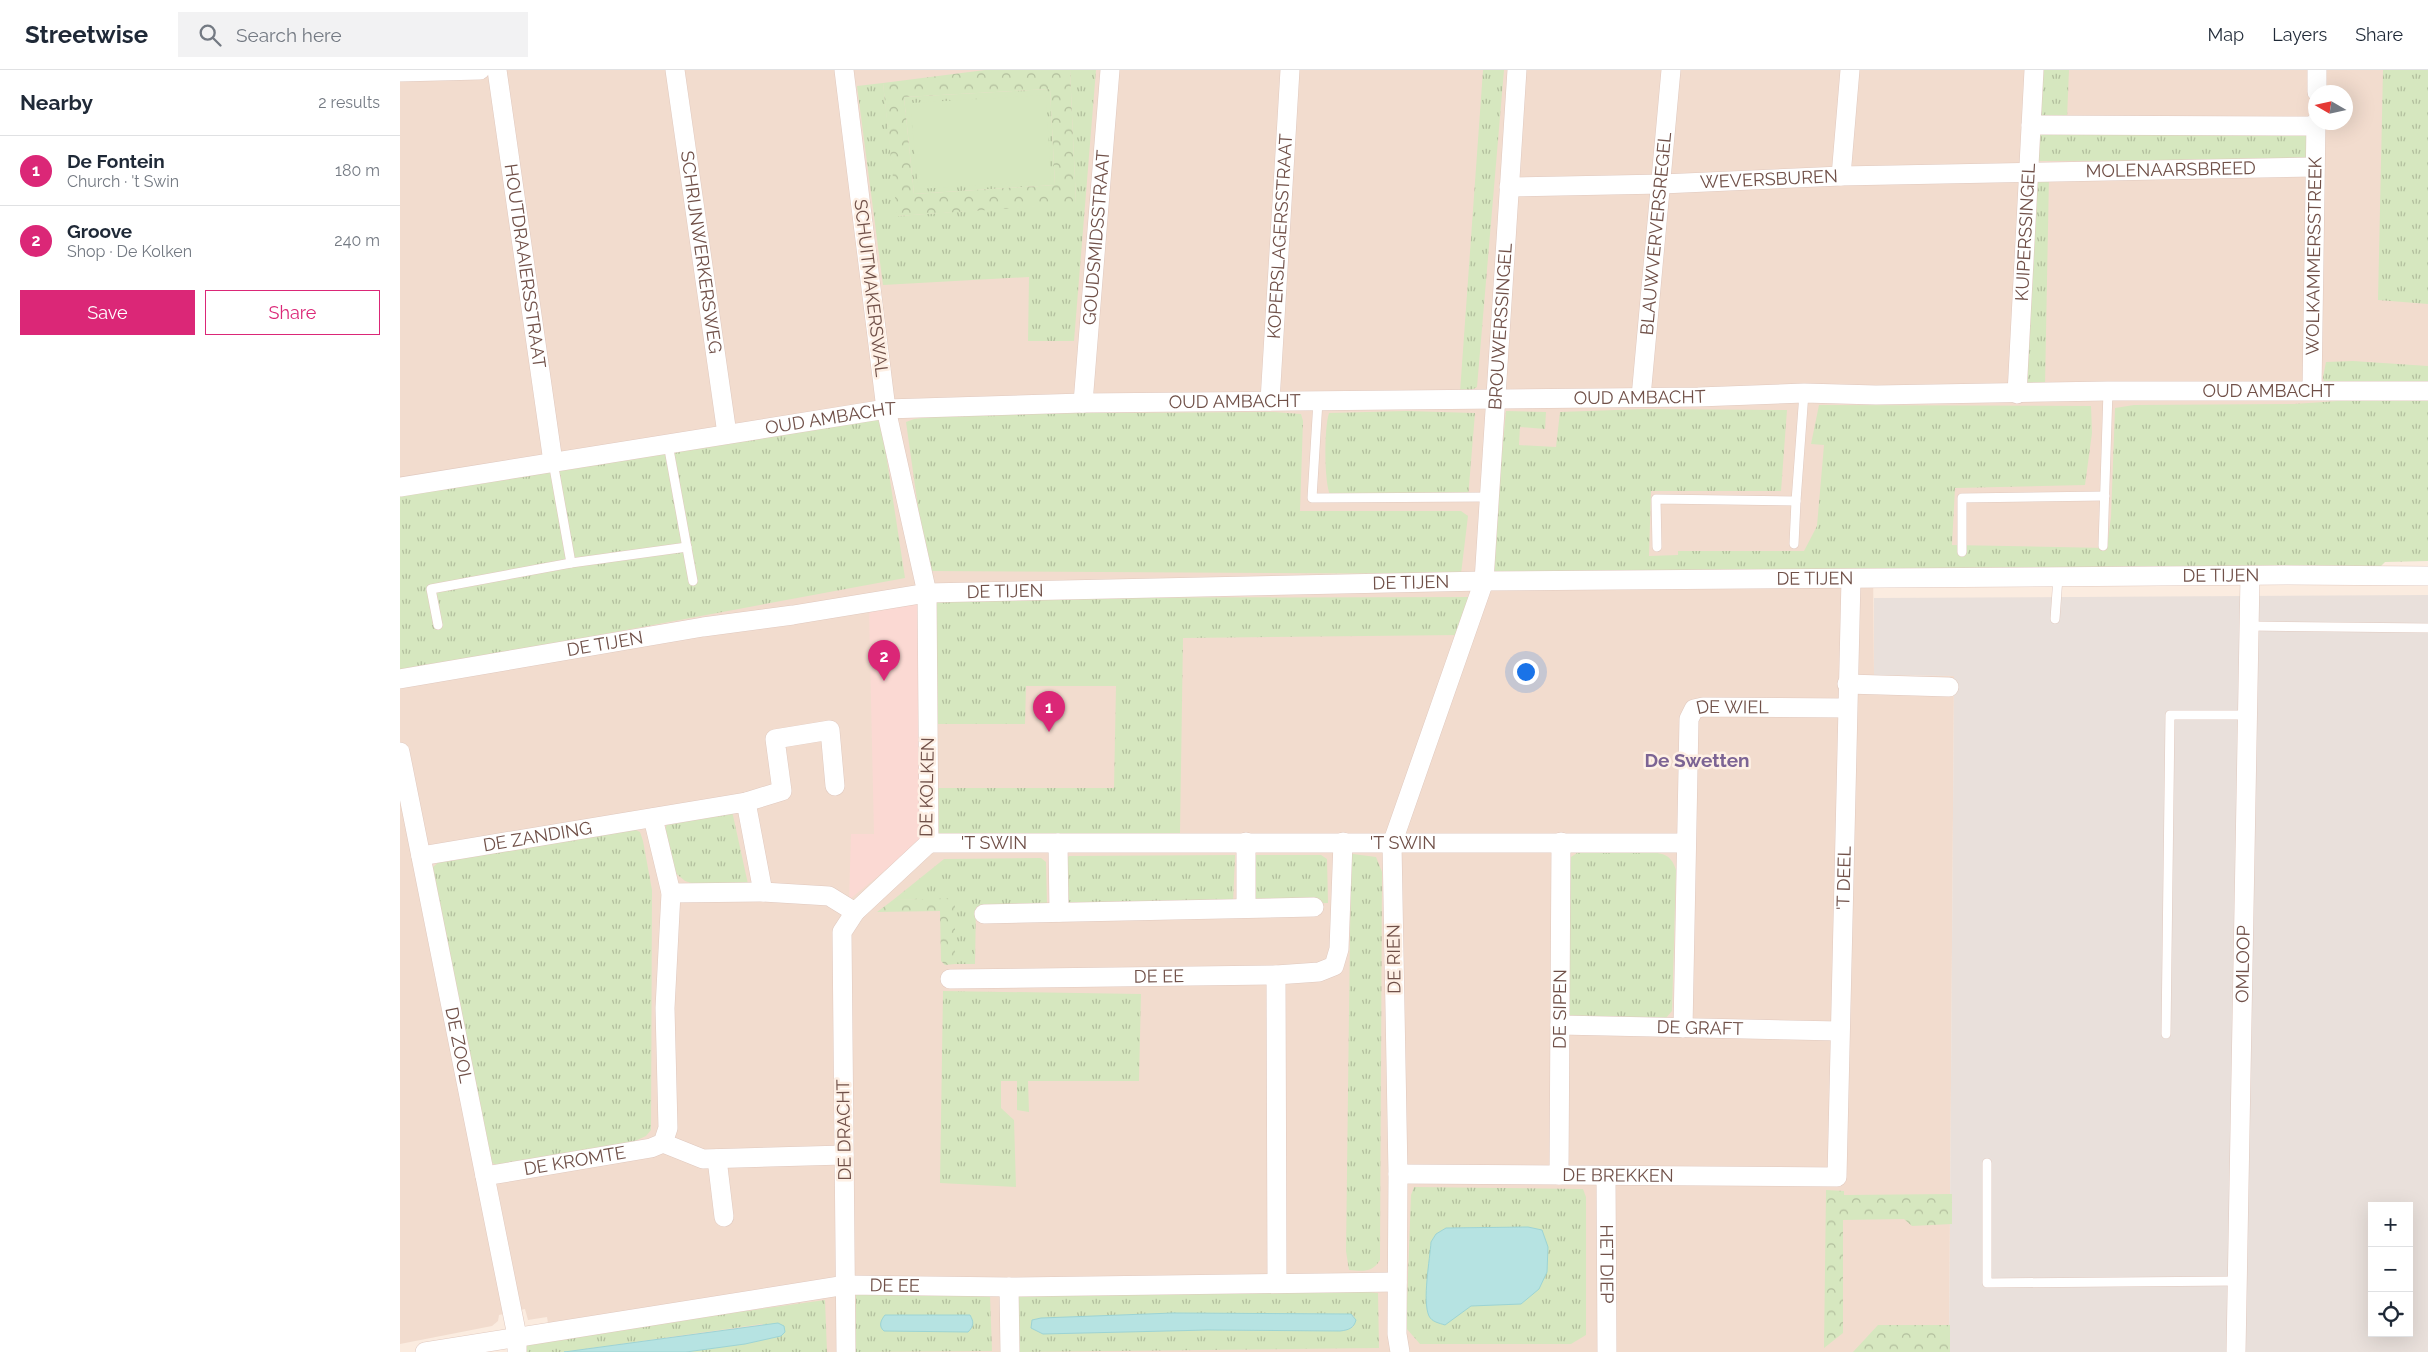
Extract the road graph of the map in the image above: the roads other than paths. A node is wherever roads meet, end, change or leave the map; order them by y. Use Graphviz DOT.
graph roads {
  1 [pos="480,70"];
  2 [pos="497,70"];
  3 [pos="675,70"];
  4 [pos="844,70"];
  5 [pos="1110,70"];
  6 [pos="1290,70"];
  7 [pos="1517,70"];
  8 [pos="1671,70"];
  9 [pos="1850,70"];
  10 [pos="2034,70"];
  11 [pos="2317,70"];
  12 [pos="400,72"];
  13 [pos="2317,85"];
  14 [pos="2308,124"];
  15 [pos="2031,125"];
  16 [pos="2316,130"];
  17 [pos="2315,167"];
  18 [pos="2028,172"];
  19 [pos="1842,176"];
  20 [pos="1662,184"];
  21 [pos="1509,187"];
  22 [pos="2312,390"];
  23 [pos="2428,390"];
  24 [pos="2108,391"];
  25 [pos="1804,393"];
  26 [pos="2017,394"];
  27 [pos="1641,397"];
  28 [pos="1495,399"];
  29 [pos="1270,401"];
  30 [pos="1318,401"];
  31 [pos="1083,404"];
  32 [pos="886,409"];
  33 [pos="727,434"];
  34 [pos="668,444"];
  35 [pos="553,462"];
  36 [pos="400,487"];
  37 [pos="2104,496"];
  38 [pos="1490,497"];
  39 [pos="1796,502"];
  40 [pos="1794,544"];
  41 [pos="2102,546"];
  42 [pos="687,547"];
  43 [pos="1657,547"];
  44 [pos="1962,552"];
  45 [pos="571,563"];
  46 [pos="2250,576"];
  47 [pos="2428,576"];
  48 [pos="2058,577"];
  49 [pos="1851,579"];
  50 [pos="694,581"];
  51 [pos="1484,581"];
  52 [pos="927,593"];
  53 [pos="2055,619"];
  54 [pos="438,624"];
  55 [pos="2249,626"];
  56 [pos="2428,628"];
  57 [pos="400,679"];
  58 [pos="1848,684"];
  59 [pos="1949,686"];
  60 [pos="1847,708"];
  61 [pos="2248,715"];
  62 [pos="400,752"];
  63 [pos="835,786"];
  64 [pos="746,802"];
  65 [pos="653,818"];
  66 [pos="1246,842"];
  67 [pos="1343,842"];
  68 [pos="1561,842"];
  69 [pos="929,843"];
  70 [pos="1058,843"];
  71 [pos="1686,843"];
  72 [pos="1392,844"];
  73 [pos="421,856"];
  74 [pos="763,892"];
  75 [pos="671,893"];
  76 [pos="1314,907"];
  77 [pos="1246,908"];
  78 [pos="855,912"];
  79 [pos="1059,912"];
  80 [pos="984,914"];
  81 [pos="1276,975"];
  82 [pos="950,979"];
  83 [pos="1560,1025"];
  84 [pos="1683,1028"];
  85 [pos="1839,1031"];
  86 [pos="2166,1034"];
  87 [pos="663,1143"];
  88 [pos="844,1155"];
  89 [pos="717,1159"];
  90 [pos="1987,1163"];
  91 [pos="1398,1174"];
  92 [pos="1559,1175"];
  93 [pos="485,1176"];
  94 [pos="1606,1176"];
  95 [pos="1837,1177"];
  96 [pos="724,1217"];
  97 [pos="2238,1281"];
  98 [pos="1277,1282"];
  99 [pos="1398,1282"];
  100 [pos="846,1285"];
  101 [pos="1009,1287"];
  102 [pos="517,1344"];
  103 [pos="426,1352"];
  104 [pos="846,1352"];
  105 [pos="1010,1352"];
  106 [pos="1400,1352"];
  107 [pos="1607,1352"];
  108 [pos="2236,1352"];
  1 -- 12 [label="street"];
  2 -- 35 [label="street, HOUTDRAAIERSSTRAAT"];
  3 -- 33 [label="street, SCHRIJNWERKERSWEG"];
  4 -- 32 [label="street, SCHUITMAKERSWAL"];
  5 -- 31 [label="street, GOUDSMIDSSTRAAT"];
  6 -- 29 [label="street, KOPERSLAGERSSTRAAT"];
  7 -- 21 [label="street, BROUWERSSINGEL"];
  8 -- 20 [label="street, BLAUWVERVERSREGEL"];
  9 -- 19 [label="street"];
  10 -- 15 [label="street, KUIPERSSINGEL"];
  11 -- 13 [label="street"];
  14 -- 15 [label="street"];
  15 -- 18 [label="street, KUIPERSSINGEL"];
  16 -- 17 [label="street, WOLKAMMERSSTREEK"];
  17 -- 18 [label="street, MOLENAARSBREED"];
  17 -- 22 [label="street, WOLKAMMERSSTREEK"];
  18 -- 19 [label="street, WEVERSBUREN"];
  18 -- 26 [label="street, KUIPERSSINGEL"];
  19 -- 20 [label="street, WEVERSBUREN"];
  20 -- 21 [label="street, WEVERSBUREN"];
  20 -- 27 [label="street, BLAUWVERVERSREGEL"];
  21 -- 28 [label="street, BROUWERSSINGEL"];
  22 -- 23 [label="street, OUD AMBACHT"];
  22 -- 24 [label="street, OUD AMBACHT"];
  24 -- 26 [label="street, OUD AMBACHT"];
  24 -- 37 [label="lane"];
  25 -- 26 [label="street, OUD AMBACHT"];
  25 -- 27 [label="street, OUD AMBACHT"];
  25 -- 39 [label="lane"];
  27 -- 28 [label="street, OUD AMBACHT"];
  28 -- 30 [label="street, OUD AMBACHT"];
  28 -- 38 [label="street, BROUWERSSINGEL"];
  29 -- 30 [label="street, OUD AMBACHT"];
  29 -- 31 [label="street, OUD AMBACHT"];
  30 -- 38 [label="lane"];
  31 -- 32 [label="street, OUD AMBACHT"];
  32 -- 33 [label="street, OUD AMBACHT"];
  32 -- 52 [label="street, SCHUITMAKERSWAL"];
  33 -- 34 [label="street, OUD AMBACHT"];
  34 -- 35 [label="street, OUD AMBACHT"];
  34 -- 42 [label="lane"];
  35 -- 36 [label="street, OUD AMBACHT"];
  35 -- 45 [label="lane"];
  37 -- 41 [label="lane"];
  37 -- 44 [label="lane"];
  38 -- 51 [label="street, BROUWERSSINGEL"];
  39 -- 40 [label="lane"];
  39 -- 43 [label="lane"];
  42 -- 45 [label="lane"];
  42 -- 50 [label="lane"];
  45 -- 54 [label="lane"];
  46 -- 47 [label="street, DE TIJEN"];
  46 -- 48 [label="street, DE TIJEN"];
  46 -- 55 [label="street, OMLOOP"];
  48 -- 49 [label="street, DE TIJEN"];
  48 -- 53 [label="lane"];
  49 -- 51 [label="street, DE TIJEN"];
  49 -- 58 [label="street, 'T DEEL"];
  51 -- 52 [label="street, DE TIJEN"];
  51 -- 72 [label="street, DE RIEN"];
  52 -- 57 [label="street, DE TIJEN"];
  52 -- 69 [label="street, DE KOLKEN"];
  55 -- 56 [label="lane"];
  55 -- 61 [label="street, OMLOOP"];
  58 -- 59 [label="street"];
  58 -- 60 [label="street, 'T DEEL"];
  60 -- 71 [label="street, DE WIEL"];
  60 -- 85 [label="street, 'T DEEL"];
  61 -- 86 [label="lane"];
  61 -- 97 [label="street, OMLOOP"];
  62 -- 73 [label="street, DE ZOOL"];
  63 -- 64 [label="street, DE ZANDING"];
  64 -- 65 [label="street, DE ZANDING"];
  64 -- 74 [label="street"];
  65 -- 73 [label="street, DE ZANDING"];
  65 -- 75 [label="street"];
  66 -- 67 [label="street, 'T SWIN"];
  66 -- 70 [label="street, 'T SWIN"];
  66 -- 77 [label="street"];
  67 -- 72 [label="street, 'T SWIN"];
  67 -- 81 [label="street, DE EE"];
  68 -- 71 [label="street"];
  68 -- 72 [label="street, 'T SWIN"];
  68 -- 83 [label="street, DE SIPEN"];
  69 -- 70 [label="street, 'T SWIN"];
  69 -- 78 [label="street, DE KOLKEN"];
  70 -- 79 [label="street"];
  71 -- 84 [label="street, DE WIEL"];
  72 -- 91 [label="street, DE RIEN"];
  73 -- 93 [label="street, DE ZOOL"];
  74 -- 75 [label="street"];
  74 -- 78 [label="street"];
  75 -- 87 [label="street"];
  76 -- 77 [label="street"];
  77 -- 79 [label="street"];
  78 -- 88 [label="street, DE DRACHT"];
  79 -- 80 [label="street"];
  81 -- 82 [label="street, DE EE"];
  81 -- 98 [label="street"];
  83 -- 84 [label="street, DE GRAFT"];
  83 -- 92 [label="street, DE SIPEN"];
  84 -- 85 [label="street, DE GRAFT"];
  85 -- 95 [label="street, 'T DEEL"];
  87 -- 89 [label="street"];
  87 -- 93 [label="street, DE KROMTE"];
  88 -- 89 [label="street"];
  88 -- 100 [label="street, DE DRACHT"];
  89 -- 96 [label="street"];
  90 -- 97 [label="lane"];
  91 -- 92 [label="street, DE BREKKEN"];
  91 -- 99 [label="street, DE RIEN"];
  92 -- 94 [label="street, DE BREKKEN"];
  93 -- 102 [label="street, DE ZOOL"];
  94 -- 95 [label="street, DE BREKKEN"];
  94 -- 107 [label="street, HET DIEP"];
  97 -- 108 [label="street, OMLOOP"];
  98 -- 99 [label="street, DE EE"];
  98 -- 101 [label="street, DE EE"];
  99 -- 106 [label="street, DE RIEN"];
  100 -- 101 [label="street, DE EE"];
  100 -- 102 [label="street, DE EE"];
  100 -- 104 [label="street, DE DRACHT"];
  101 -- 105 [label="street"];
  102 -- 103 [label="street, DE EE"];
}
